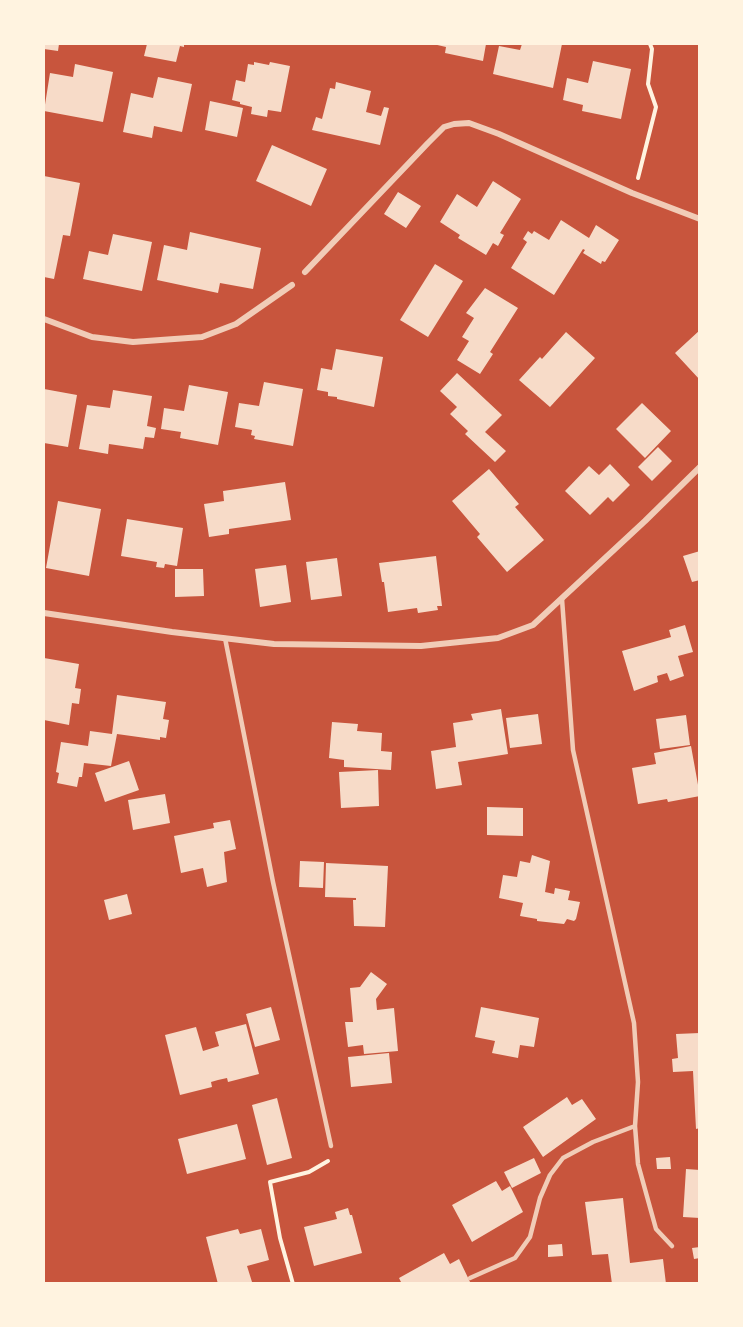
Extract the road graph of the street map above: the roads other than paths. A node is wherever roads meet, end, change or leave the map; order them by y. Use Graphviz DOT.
graph roads {
  1 [pos="699,219"];
  2 [pos="304,273"];
  3 [pos="292,285"];
  4 [pos="44,319"];
  5 [pos="699,467"];
  6 [pos="562,599"];
  7 [pos="44,613"];
  8 [pos="225,638"];
  9 [pos="635,1126"];
  10 [pos="331,1146"];
  11 [pos="672,1246"];
  12 [pos="470,1278"];
  1 -- 2 [label="street"];
  3 -- 4 [label="street"];
  5 -- 6 [label="street"];
  6 -- 8 [label="street"];
  6 -- 9 [label="lane"];
  7 -- 8 [label="street"];
  8 -- 10 [label="lane"];
  9 -- 11 [label="lane"];
  9 -- 12 [label="lane"];
}
